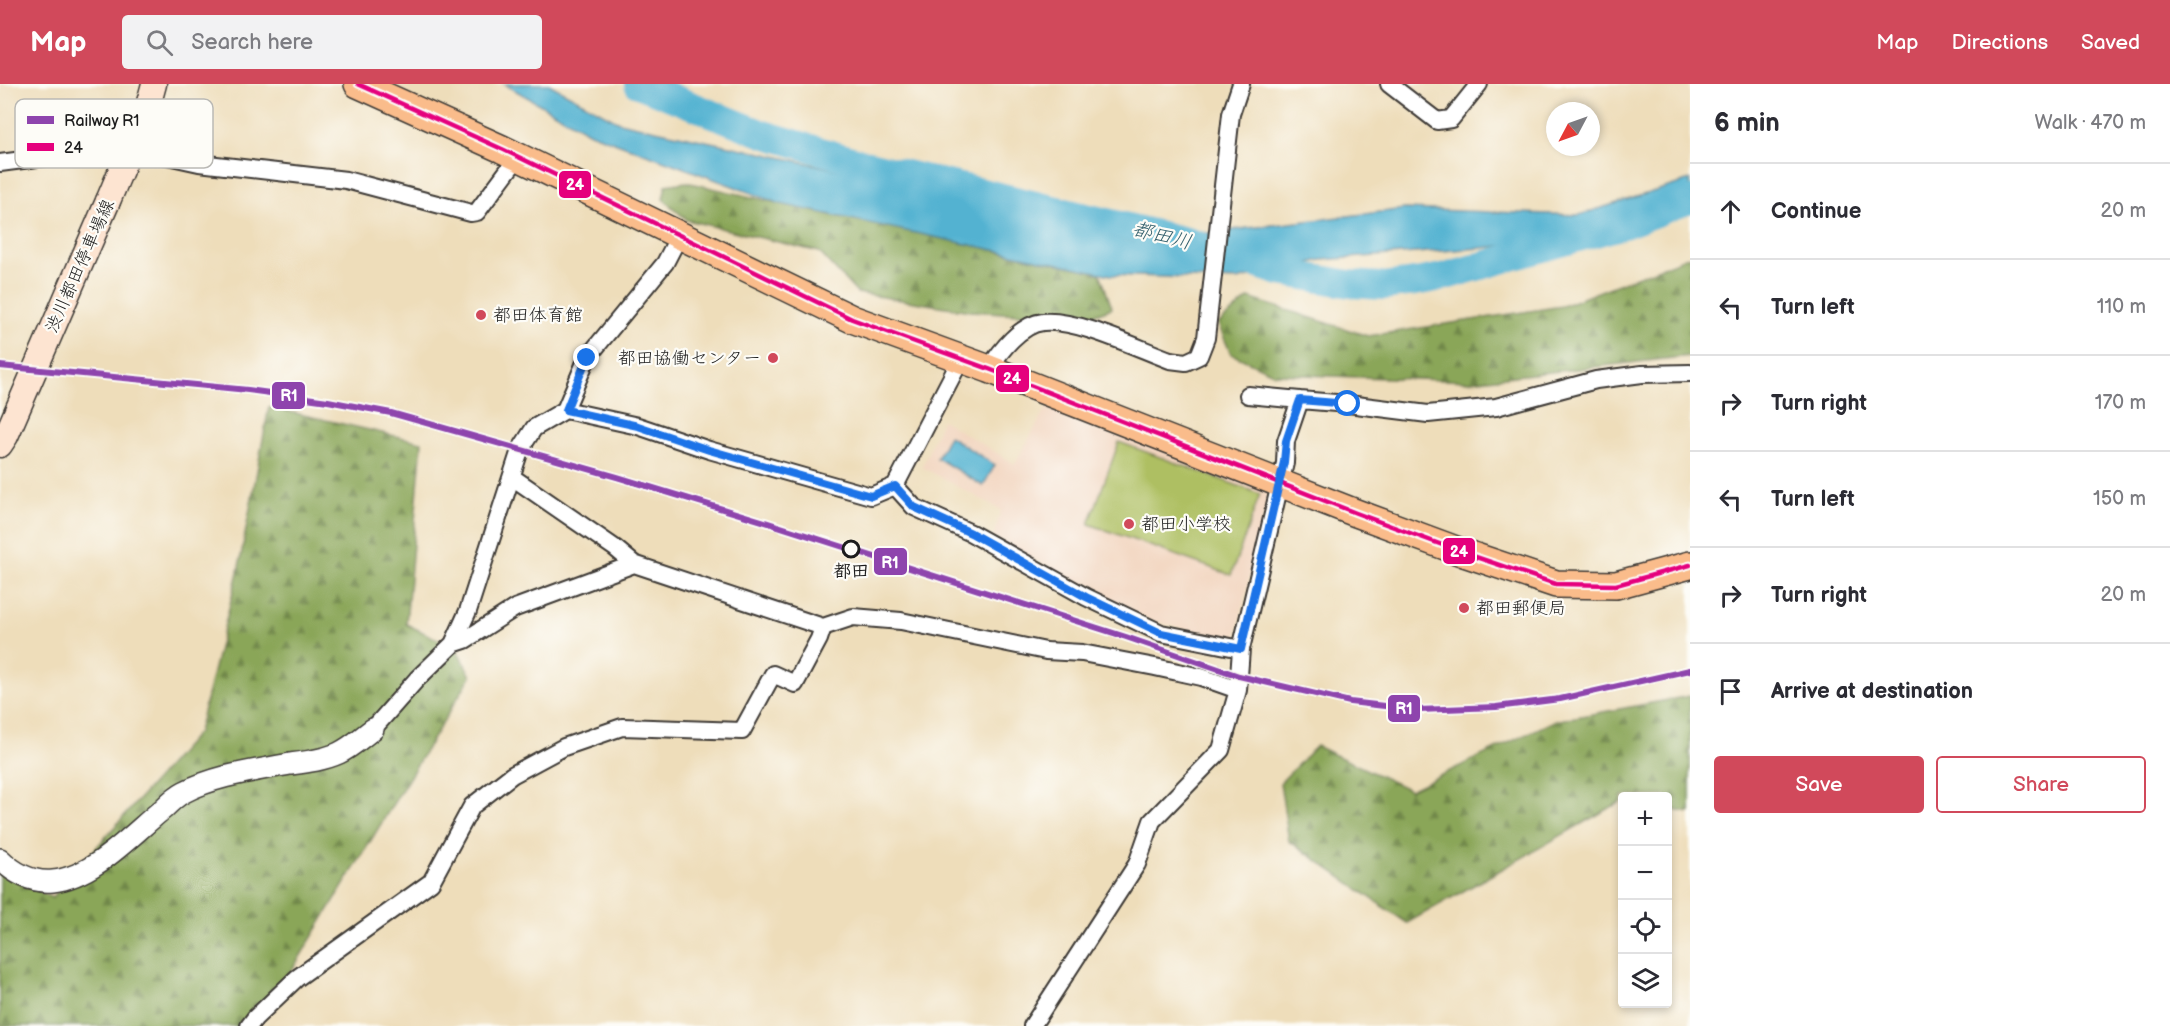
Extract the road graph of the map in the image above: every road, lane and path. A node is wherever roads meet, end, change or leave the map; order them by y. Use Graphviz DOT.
graph roads {
  1 [pos="358,84"];
  2 [pos="1241,84"];
  3 [pos="1389,84"];
  4 [pos="1479,84"];
  5 [pos="518,157"];
  6 [pos="15,161"];
  7 [pos="0,163"];
  8 [pos="213,165"];
  9 [pos="121,168"];
  10 [pos="679,236"];
  11 [pos="961,359"];
  12 [pos="989,369"];
  13 [pos="1690,373"];
  14 [pos="1248,395"];
  15 [pos="1300,400"];
  16 [pos="566,410"];
  17 [pos="0,445"];
  18 [pos="512,477"];
  19 [pos="1279,482"];
  20 [pos="895,486"];
  21 [pos="634,564"];
  22 [pos="1690,565"];
  23 [pos="823,627"];
  24 [pos="453,644"];
  25 [pos="1241,649"];
  26 [pos="1238,690"];
  27 [pos="372,729"];
  28 [pos="0,859"];
  29 [pos="249,1026"];
  30 [pos="1032,1026"];
  1 -- 5 [label="highway"];
  2 -- 12 [label="street"];
  3 -- 4 [label="street"];
  5 -- 8 [label="street"];
  5 -- 10 [label="highway"];
  6 -- 7 [label="street"];
  9 -- 17 [label="main road, 渋川都田停車場線, bridge"];
  10 -- 11 [label="highway"];
  10 -- 16 [label="street"];
  11 -- 12 [label="highway"];
  11 -- 20 [label="street"];
  12 -- 19 [label="highway"];
  13 -- 15 [label="street"];
  14 -- 15 [label="street"];
  15 -- 19 [label="street"];
  16 -- 18 [label="street"];
  16 -- 20 [label="street"];
  18 -- 21 [label="street"];
  18 -- 24 [label="street"];
  19 -- 22 [label="highway"];
  19 -- 25 [label="street"];
  20 -- 25 [label="street"];
  21 -- 23 [label="street"];
  21 -- 24 [label="street"];
  23 -- 26 [label="street"];
  23 -- 29 [label="street"];
  24 -- 27 [label="street"];
  25 -- 26 [label="street"];
  26 -- 30 [label="street"];
  27 -- 28 [label="street"];
}
